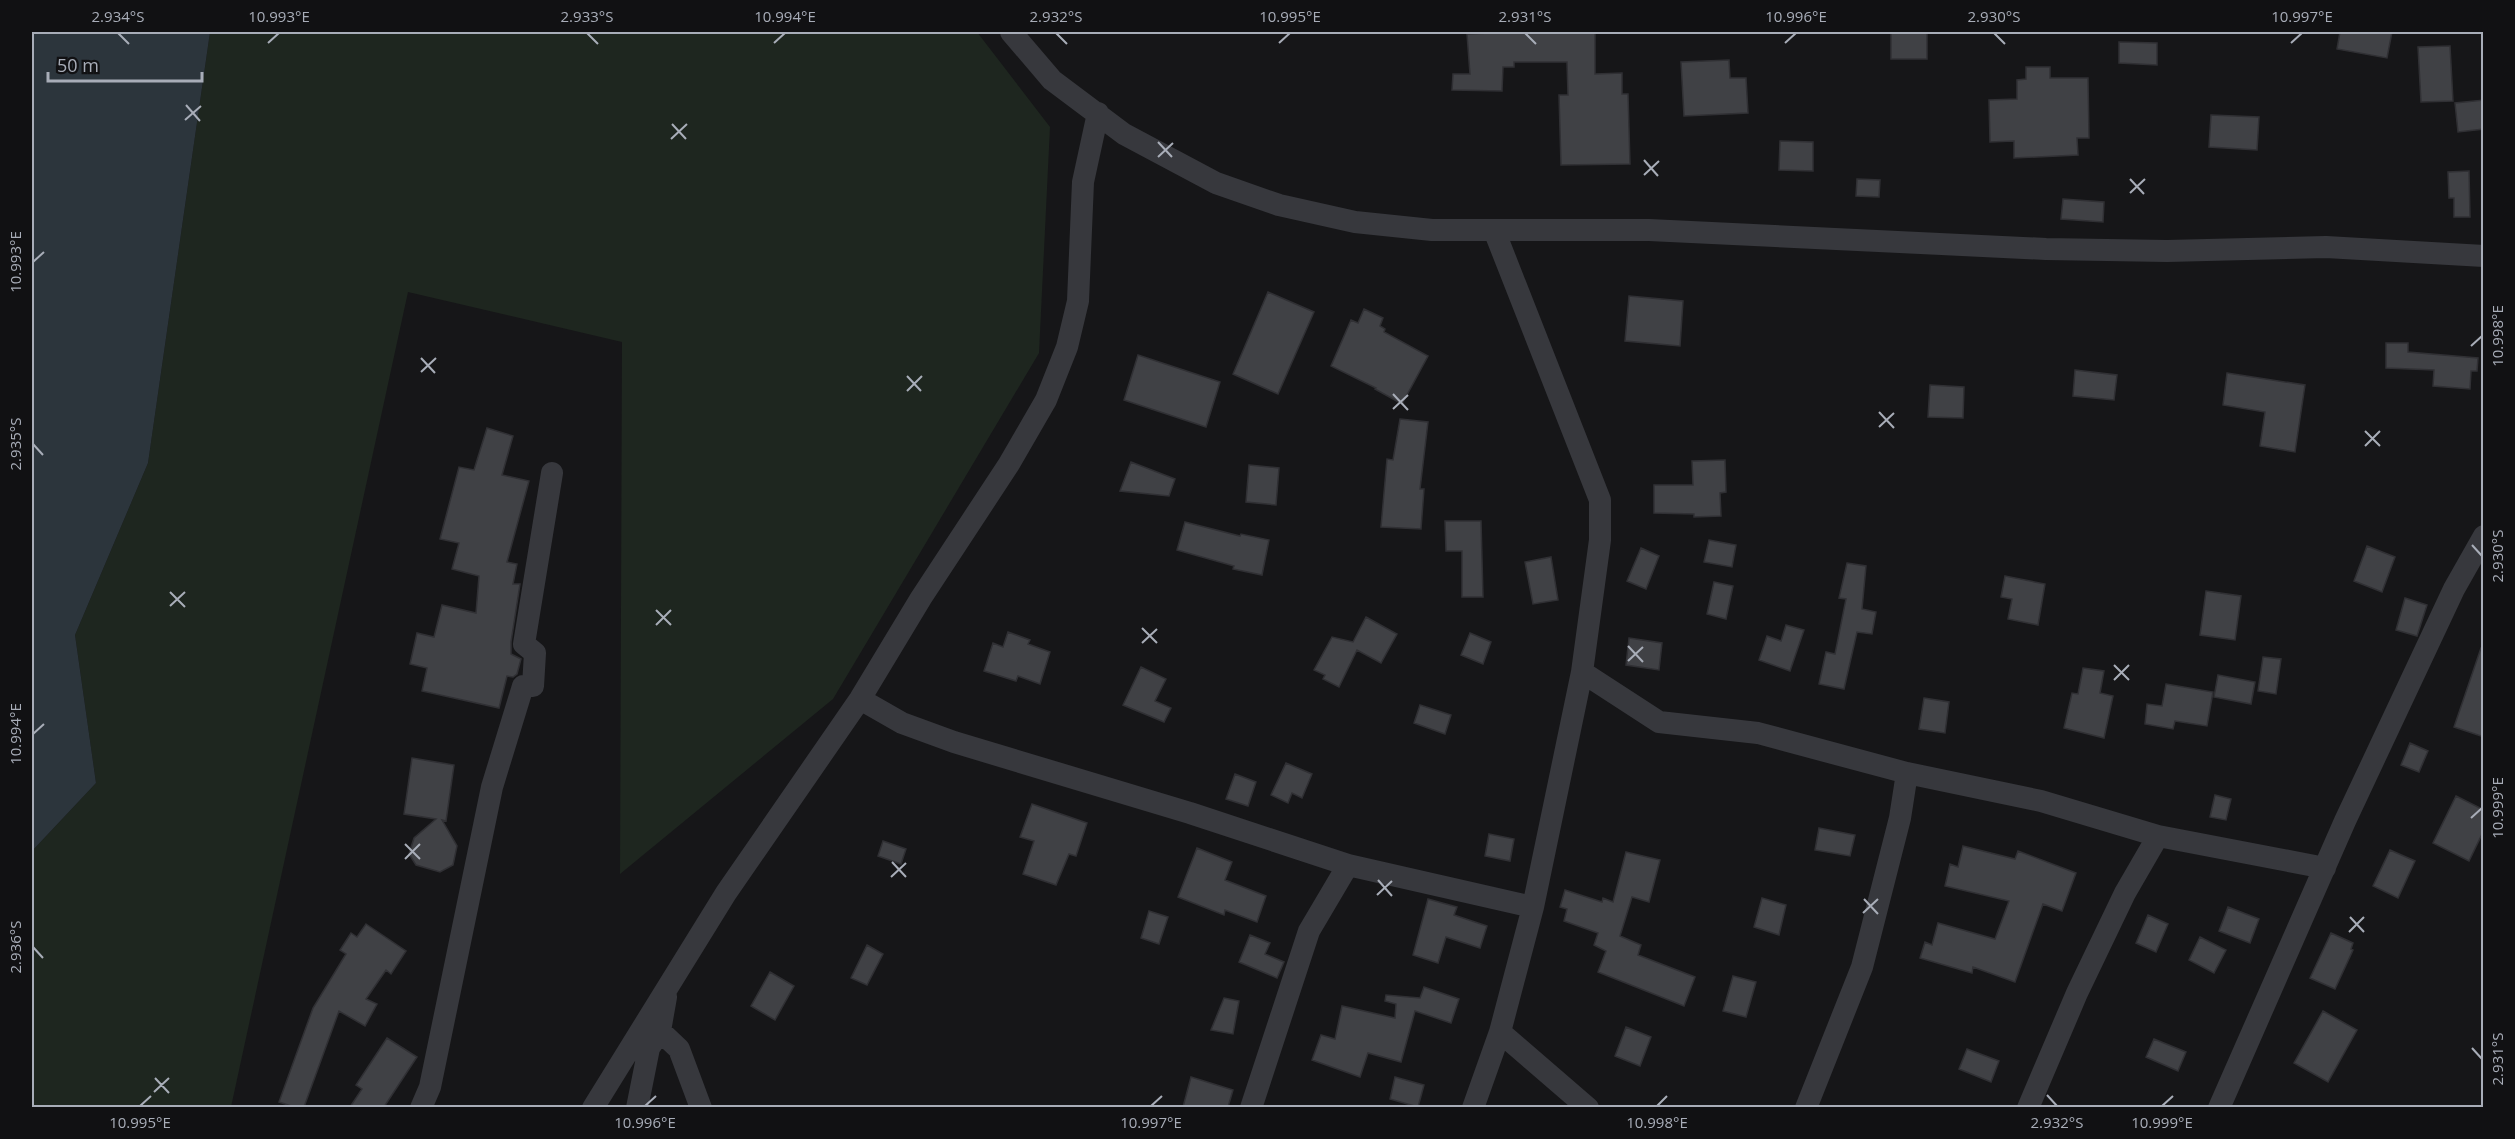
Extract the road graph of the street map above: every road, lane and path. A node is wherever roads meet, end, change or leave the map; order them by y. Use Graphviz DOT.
graph roads {
  1 [pos="1011,32"];
  2 [pos="1098,113"];
  3 [pos="1494,230"];
  4 [pos="2484,256"];
  5 [pos="552,473"];
  6 [pos="2484,536"];
  7 [pos="1582,672"];
  8 [pos="860,699"];
  9 [pos="1907,773"];
  10 [pos="2158,836"];
  11 [pos="1348,865"];
  12 [pos="2325,868"];
  13 [pos="1533,907"];
  14 [pos="667,987"];
  15 [pos="660,1031"];
  16 [pos="1500,1032"];
  17 [pos="421,1107"];
  18 [pos="593,1107"];
  19 [pos="637,1107"];
  20 [pos="701,1107"];
  21 [pos="1251,1107"];
  22 [pos="1473,1107"];
  23 [pos="1588,1107"];
  24 [pos="1806,1107"];
  25 [pos="2028,1107"];
  26 [pos="2219,1107"];
  1 -- 2 [label="street"];
  2 -- 3 [label="street"];
  2 -- 8 [label="street"];
  3 -- 4 [label="street"];
  3 -- 7 [label="street"];
  5 -- 17 [label="street"];
  6 -- 12 [label="street"];
  7 -- 9 [label="street"];
  7 -- 13 [label="street"];
  8 -- 11 [label="street"];
  8 -- 14 [label="street"];
  9 -- 10 [label="street"];
  9 -- 24 [label="street"];
  10 -- 12 [label="street"];
  10 -- 25 [label="street"];
  11 -- 13 [label="street"];
  11 -- 21 [label="street"];
  12 -- 26 [label="street"];
  13 -- 16 [label="street"];
  14 -- 15 [label="street"];
  14 -- 18 [label="street"];
  15 -- 19 [label="street"];
  15 -- 20 [label="street"];
  16 -- 22 [label="street"];
  16 -- 23 [label="street"];
}
